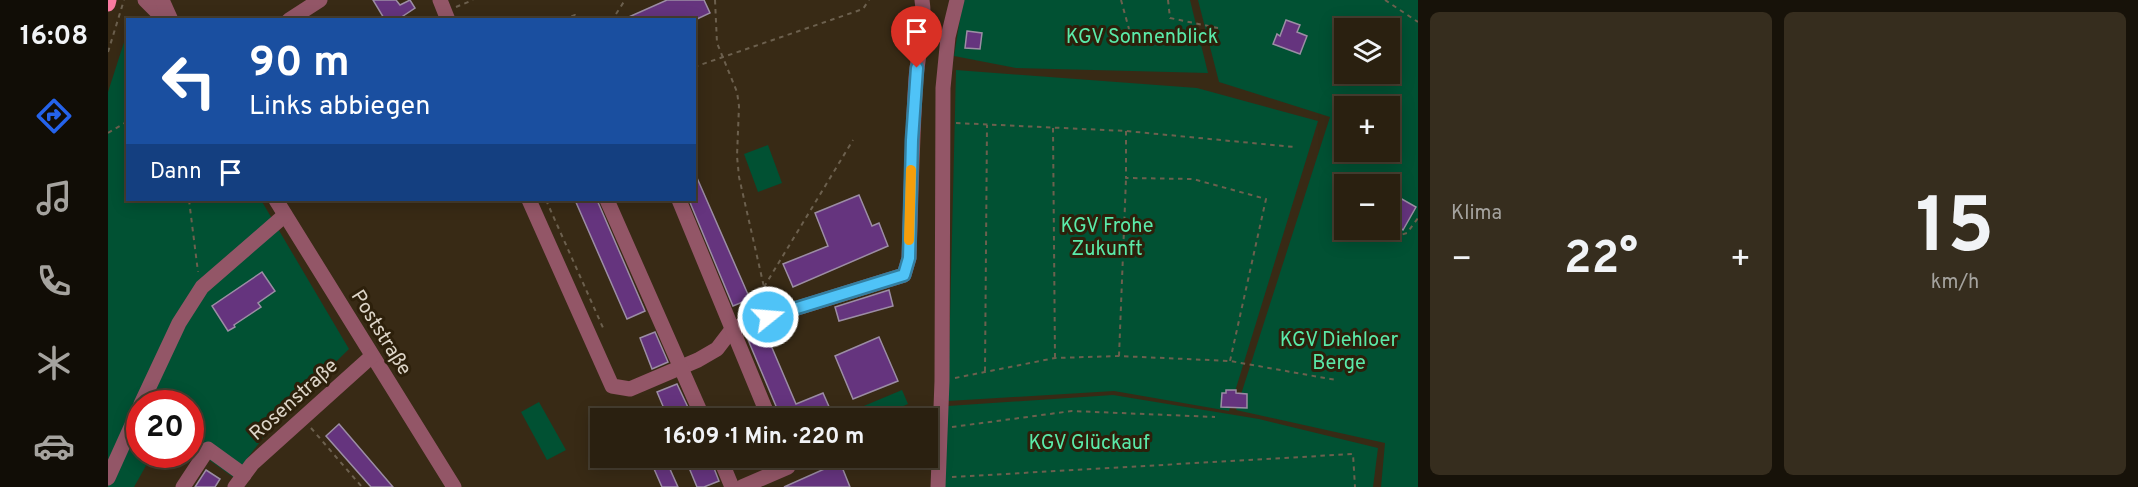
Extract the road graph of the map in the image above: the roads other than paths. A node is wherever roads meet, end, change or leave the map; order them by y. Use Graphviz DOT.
graph roads {
  1 [pos="109,0"];
  2 [pos="145,0"];
  3 [pos="162,0"];
  4 [pos="922,0"];
  5 [pos="957,0"];
  6 [pos="310,3"];
  7 [pos="108,4"];
  8 [pos="163,18"];
  9 [pos="170,18"];
  10 [pos="292,18"];
  11 [pos="277,201"];
  12 [pos="529,201"];
  13 [pos="607,201"];
  14 [pos="679,201"];
  15 [pos="285,215"];
  16 [pos="739,326"];
  17 [pos="372,356"];
  18 [pos="681,367"];
  19 [pos="147,390"];
  20 [pos="699,408"];
  21 [pos="766,408"];
  22 [pos="126,437"];
  23 [pos="724,468"];
  24 [pos="786,468"];
  25 [pos="108,478"];
  26 [pos="240,481"];
  27 [pos="938,482"];
  28 [pos="183,487"];
  29 [pos="454,487"];
  30 [pos="732,487"];
  31 [pos="742,487"];
  1 -- 7 [label="main road"];
  2 -- 8 [label="street"];
  3 -- 9 [label="street"];
  4 -- 16 [label="street"];
  5 -- 27 [label="street"];
  6 -- 10 [label="street"];
  11 -- 15 [label="street, Poststraße"];
  12 -- 18 [label="street"];
  13 -- 18 [label="street"];
  14 -- 16 [label="street"];
  15 -- 17 [label="street, Poststraße"];
  15 -- 19 [label="street"];
  16 -- 18 [label="street"];
  16 -- 21 [label="street"];
  17 -- 26 [label="street, Rosenstraße"];
  17 -- 29 [label="street, Poststraße"];
  18 -- 20 [label="street"];
  22 -- 25 [label="street"];
  23 -- 30 [label="street"];
  24 -- 31 [label="street"];
  26 -- 28 [label="street, Rosenstraße"];
}
